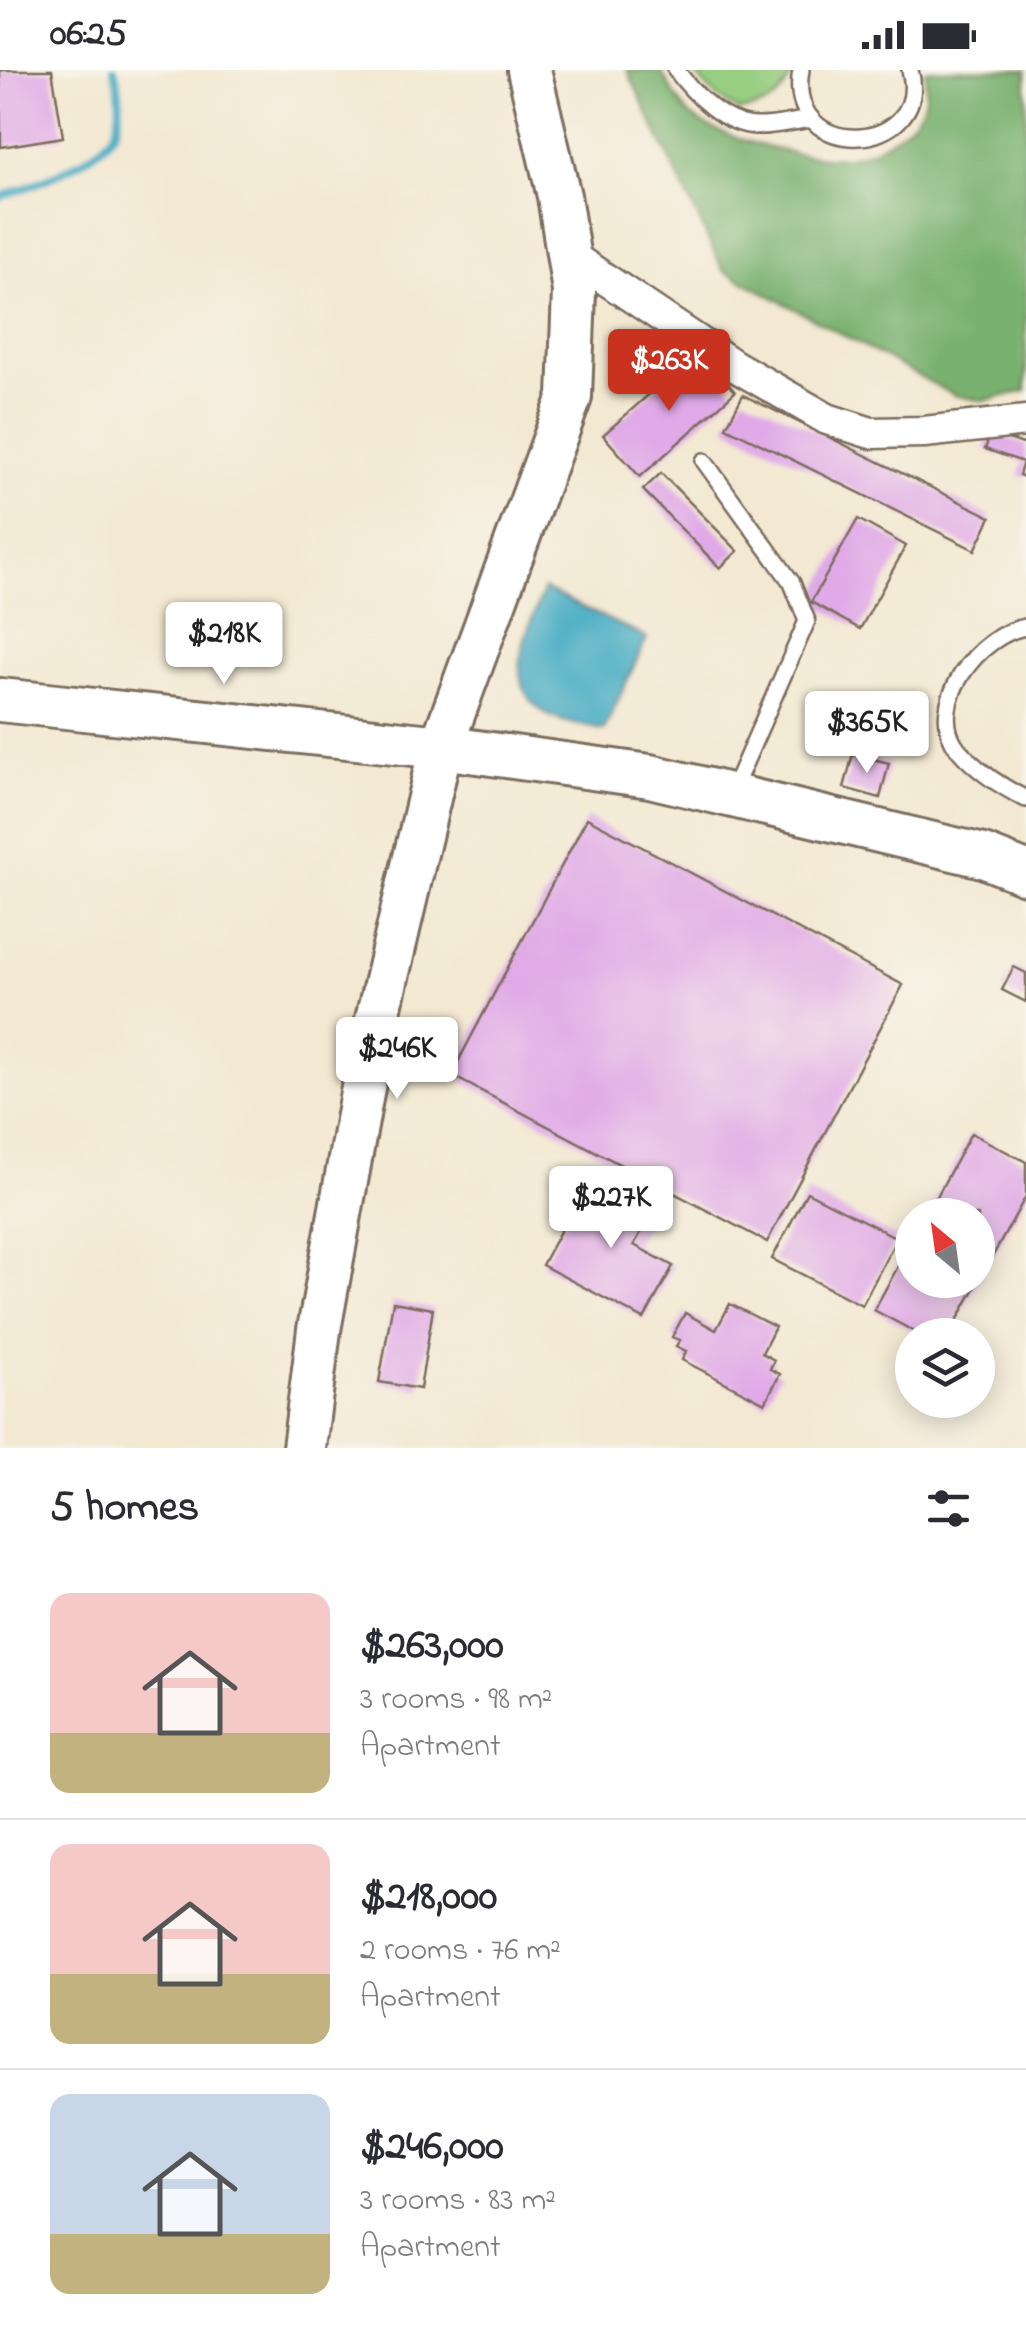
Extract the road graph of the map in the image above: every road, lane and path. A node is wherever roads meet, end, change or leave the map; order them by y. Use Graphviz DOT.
graph roads {
  1 [pos="529,70"];
  2 [pos="676,70"];
  3 [pos="802,70"];
  4 [pos="910,70"];
  5 [pos="812,118"];
  6 [pos="568,254"];
  7 [pos="1026,421"];
  8 [pos="704,461"];
  9 [pos="1026,627"];
  10 [pos="0,700"];
  11 [pos="440,748"];
  12 [pos="730,796"];
  13 [pos="1026,800"];
  14 [pos="1026,874"];
  15 [pos="304,1448"];
  1 -- 6 [label="main road"];
  2 -- 5 [label="lane"];
  3 -- 5 [label="lane"];
  4 -- 5 [label="lane"];
  6 -- 7 [label="street"];
  6 -- 11 [label="main road"];
  8 -- 12 [label="lane"];
  9 -- 13 [label="lane"];
  10 -- 11 [label="main road"];
  11 -- 12 [label="main road"];
  11 -- 15 [label="main road"];
  12 -- 14 [label="main road"];
}
